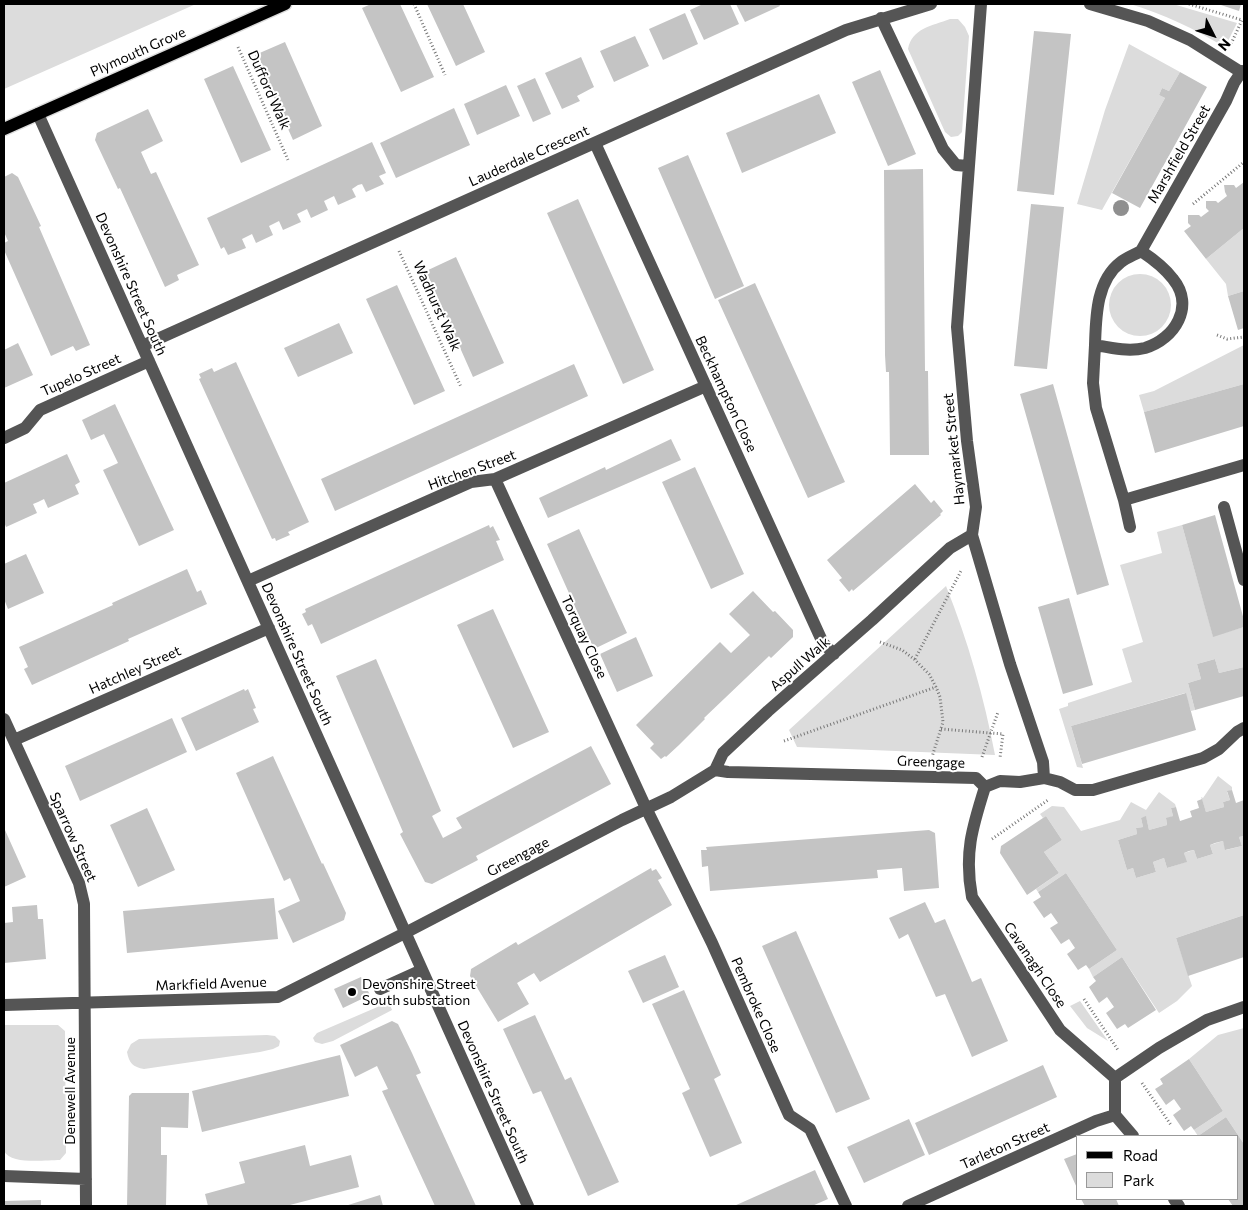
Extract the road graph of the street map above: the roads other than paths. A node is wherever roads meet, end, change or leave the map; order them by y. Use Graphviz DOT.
graph roads {
  1 [pos="285,4"];
  2 [pos="931,4"];
  3 [pos="981,4"];
  4 [pos="1090,4"];
  5 [pos="263,8"];
  6 [pos="881,18"];
  7 [pos="1243,72"];
  8 [pos="38,114"];
  9 [pos="4,129"];
  10 [pos="595,143"];
  11 [pos="968,166"];
  12 [pos="1141,251"];
  13 [pos="1095,345"];
  14 [pos="142,346"];
  15 [pos="149,360"];
  16 [pos="706,386"];
  17 [pos="4,438"];
  18 [pos="1244,465"];
  19 [pos="495,479"];
  20 [pos="1124,500"];
  21 [pos="1224,507"];
  22 [pos="1130,527"];
  23 [pos="972,535"];
  24 [pos="1244,580"];
  25 [pos="248,581"];
  26 [pos="269,628"];
  27 [pos="834,654"];
  28 [pos="4,719"];
  29 [pos="1244,728"];
  30 [pos="14,740"];
  31 [pos="715,770"];
  32 [pos="1044,778"];
  33 [pos="985,787"];
  34 [pos="646,808"];
  35 [pos="405,933"];
  36 [pos="422,970"];
  37 [pos="380,989"];
  38 [pos="85,1003"];
  39 [pos="4,1005"];
  40 [pos="1244,1007"];
  41 [pos="1115,1078"];
  42 [pos="1115,1115"];
  43 [pos="1132,1135"];
  44 [pos="4,1176"];
  45 [pos="86,1179"];
  46 [pos="86,1206"];
  47 [pos="528,1206"];
  48 [pos="846,1206"];
  49 [pos="908,1206"];
  1 -- 5 [label="main road, Plymouth Grove"];
  2 -- 6 [label="street, Lauderdale Crescent"];
  3 -- 11 [label="street, Haymarket Street"];
  4 -- 7 [label="street"];
  5 -- 8 [label="main road, Plymouth Grove"];
  6 -- 10 [label="street, Lauderdale Crescent"];
  6 -- 11 [label="street"];
  7 -- 12 [label="street, Marshfield Street"];
  8 -- 9 [label="main road, Plymouth Grove"];
  8 -- 14 [label="street, Devonshire Street South"];
  10 -- 14 [label="street, Lauderdale Crescent"];
  10 -- 16 [label="street, Beckhampton Close"];
  11 -- 23 [label="street, Haymarket Street"];
  12 -- 13 [label="street"];
  12 -- 13 [label="street"];
  13 -- 20 [label="street"];
  14 -- 15 [label="street, Devonshire Street South"];
  15 -- 17 [label="street, Tupelo Street"];
  15 -- 25 [label="street, Devonshire Street South"];
  16 -- 19 [label="street, Hitchen Street"];
  16 -- 27 [label="street, Beckhampton Close"];
  18 -- 20 [label="street"];
  19 -- 25 [label="street, Hitchen Street"];
  19 -- 34 [label="street, Torquay Close"];
  20 -- 22 [label="street"];
  21 -- 24 [label="street"];
  23 -- 27 [label="street, Aspull Walk"];
  23 -- 32 [label="street, Haymarket Street"];
  25 -- 26 [label="street, Devonshire Street South"];
  26 -- 30 [label="street, Hatchley Street"];
  26 -- 35 [label="street, Devonshire Street South"];
  27 -- 31 [label="street, Aspull Walk"];
  28 -- 30 [label="street, Sparrow Street"];
  29 -- 32 [label="street"];
  30 -- 38 [label="street, Sparrow Street"];
  31 -- 33 [label="street, Greengage"];
  31 -- 34 [label="street, Aspull Walk"];
  32 -- 33 [label="street"];
  33 -- 41 [label="street, Cavanagh Close"];
  34 -- 35 [label="street, Greengage"];
  34 -- 48 [label="street, Pembroke Close"];
  35 -- 36 [label="street, Devonshire Street South"];
  35 -- 38 [label="street, Markfield Avenue"];
  36 -- 37 [label="street"];
  36 -- 47 [label="street, Devonshire Street South"];
  38 -- 39 [label="street, Markfield Avenue"];
  38 -- 45 [label="street, Denewell Avenue"];
  40 -- 41 [label="street"];
  41 -- 42 [label="street"];
  42 -- 43 [label="street"];
  42 -- 49 [label="street, Tarleton Street"];
  44 -- 45 [label="street"];
  45 -- 46 [label="street, Denewell Avenue"];
}
